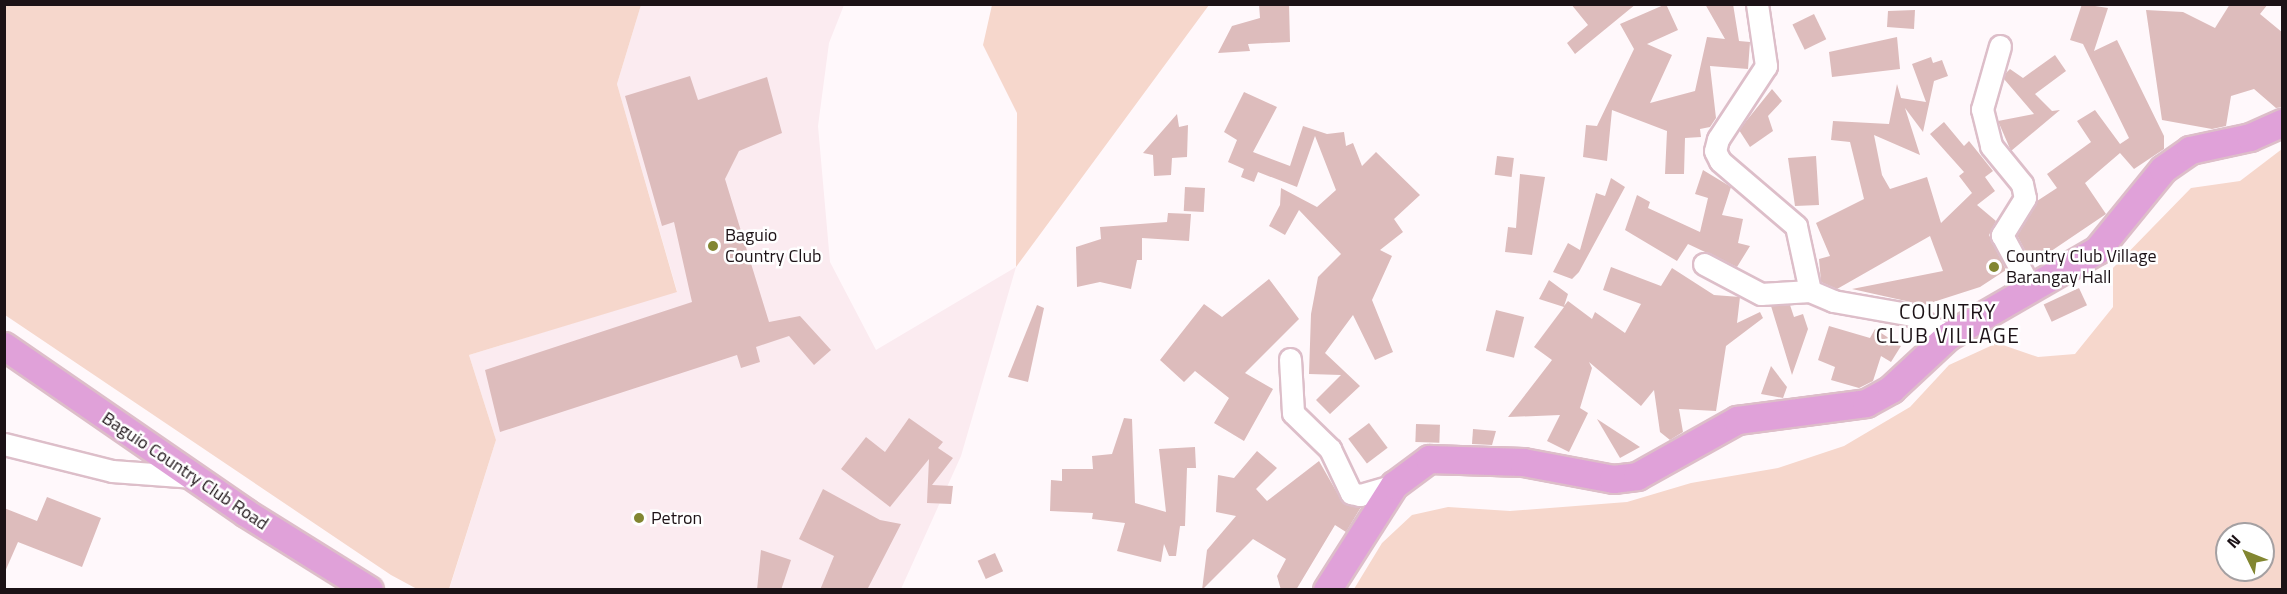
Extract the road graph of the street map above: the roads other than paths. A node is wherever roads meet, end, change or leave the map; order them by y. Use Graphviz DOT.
graph roads {
  1 [pos="1757,4"];
  2 [pos="2000,46"];
  3 [pos="2283,123"];
  4 [pos="1704,264"];
  5 [pos="2030,287"];
  6 [pos="1810,291"];
  7 [pos="1948,336"];
  8 [pos="4,346"];
  9 [pos="1290,359"];
  10 [pos="4,444"];
  11 [pos="176,472"];
  12 [pos="1394,485"];
  13 [pos="369,590"];
  14 [pos="1327,590"];
  1 -- 6 [label="street"];
  2 -- 5 [label="street"];
  3 -- 5 [label="main road"];
  4 -- 6 [label="street"];
  5 -- 7 [label="main road"];
  6 -- 7 [label="street"];
  7 -- 12 [label="main road"];
  8 -- 11 [label="main road, Baguio Country Club Road"];
  9 -- 12 [label="street"];
  10 -- 11 [label="street"];
  11 -- 13 [label="main road, Baguio Country Club Road"];
  12 -- 14 [label="main road"];
}
